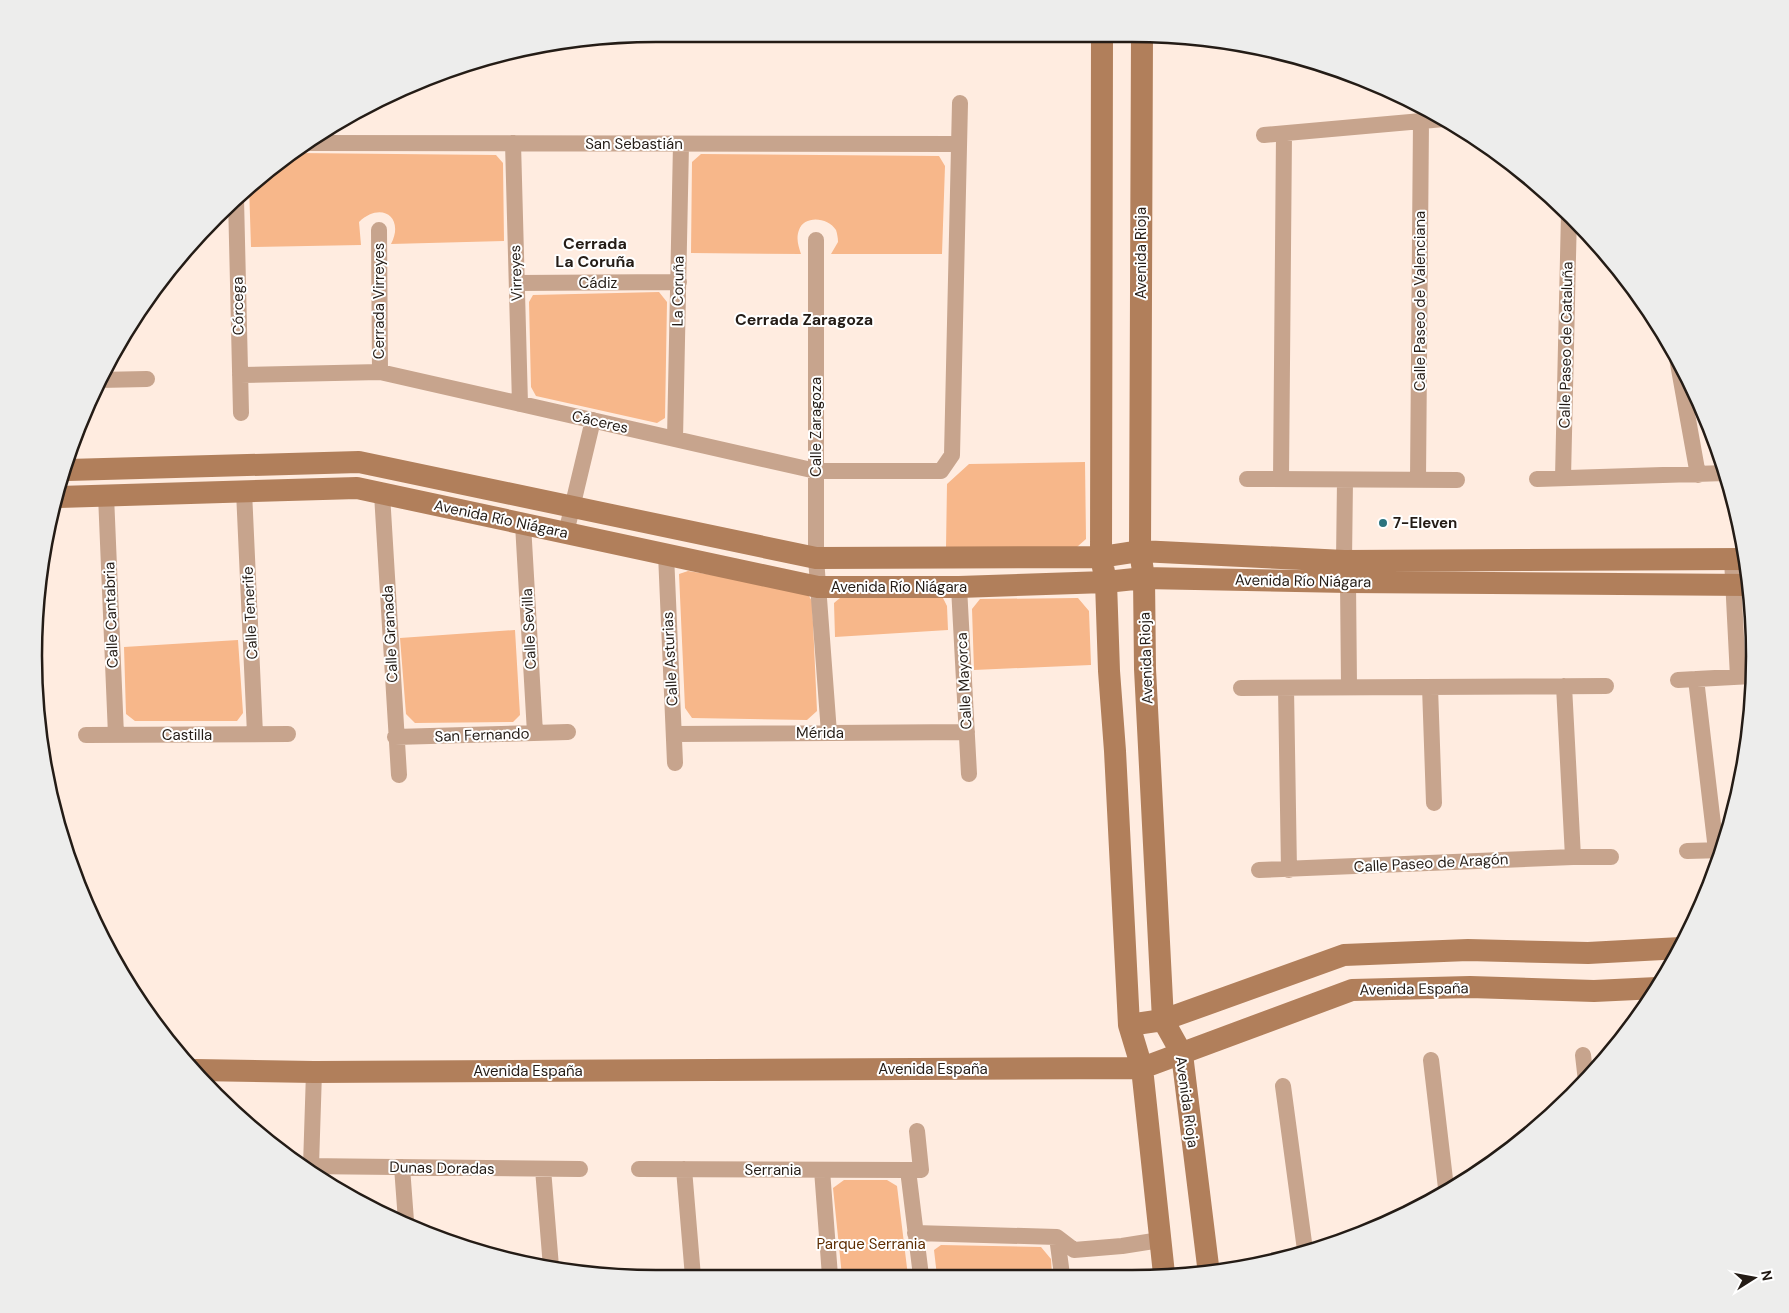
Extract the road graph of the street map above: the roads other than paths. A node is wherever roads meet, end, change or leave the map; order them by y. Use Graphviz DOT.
graph roads {
  1 [pos="1102,42"];
  2 [pos="1142,42"];
  3 [pos="960,103"];
  4 [pos="1431,120"];
  5 [pos="1422,121"];
  6 [pos="1284,134"];
  7 [pos="1264,135"];
  8 [pos="320,143"];
  9 [pos="513,143"];
  10 [pos="681,144"];
  11 [pos="959,144"];
  12 [pos="236,209"];
  13 [pos="1569,224"];
  14 [pos="379,230"];
  15 [pos="816,240"];
  16 [pos="678,282"];
  17 [pos="517,283"];
  18 [pos="380,372"];
  19 [pos="240,375"];
  20 [pos="110,377"];
  21 [pos="147,379"];
  22 [pos="1681,382"];
  23 [pos="520,404"];
  24 [pos="241,413"];
  25 [pos="593,420"];
  26 [pos="675,439"];
  27 [pos="72,470"];
  28 [pos="816,472"];
  29 [pos="1718,474"];
  30 [pos="1698,475"];
  31 [pos="1563,478"];
  32 [pos="1247,479"];
  33 [pos="1281,479"];
  34 [pos="1537,479"];
  35 [pos="1345,480"];
  36 [pos="1418,480"];
  37 [pos="1457,480"];
  38 [pos="244,492"];
  39 [pos="382,494"];
  40 [pos="106,495"];
  41 [pos="63,497"];
  42 [pos="572,507"];
  43 [pos="523,524"];
  44 [pos="566,533"];
  45 [pos="1140,551"];
  46 [pos="666,554"];
  47 [pos="1101,557"];
  48 [pos="816,558"];
  49 [pos="1738,559"];
  50 [pos="1346,572"];
  51 [pos="1144,578"];
  52 [pos="1106,582"];
  53 [pos="1741,586"];
  54 [pos="818,587"];
  55 [pos="959,587"];
  56 [pos="1145,669"];
  57 [pos="1109,671"];
  58 [pos="1745,677"];
  59 [pos="1696,679"];
  60 [pos="1678,680"];
  61 [pos="1349,686"];
  62 [pos="1564,686"];
  63 [pos="1606,686"];
  64 [pos="1430,687"];
  65 [pos="1242,688"];
  66 [pos="1286,688"];
  67 [pos="568,732"];
  68 [pos="967,732"];
  69 [pos="535,733"];
  70 [pos="829,733"];
  71 [pos="255,734"];
  72 [pos="288,734"];
  73 [pos="674,734"];
  74 [pos="86,735"];
  75 [pos="116,735"];
  76 [pos="395,737"];
  77 [pos="1150,748"];
  78 [pos="1115,751"];
  79 [pos="675,763"];
  80 [pos="969,774"];
  81 [pos="398,775"];
  82 [pos="1434,803"];
  83 [pos="1719,839"];
  84 [pos="1715,850"];
  85 [pos="1687,851"];
  86 [pos="1573,857"];
  87 [pos="1611,857"];
  88 [pos="1259,870"];
  89 [pos="1289,870"];
  90 [pos="1672,948"];
  91 [pos="1468,950"];
  92 [pos="1470,987"];
  93 [pos="1649,988"];
  94 [pos="1163,1020"];
  95 [pos="1129,1025"];
  96 [pos="1182,1054"];
  97 [pos="1583,1055"];
  98 [pos="1431,1060"];
  99 [pos="1142,1068"];
  100 [pos="203,1070"];
  101 [pos="1585,1071"];
  102 [pos="314,1072"];
  103 [pos="1283,1086"];
  104 [pos="917,1131"];
  105 [pos="307,1161"];
  106 [pos="314,1166"];
  107 [pos="402,1167"];
  108 [pos="543,1169"];
  109 [pos="580,1169"];
  110 [pos="639,1169"];
  111 [pos="684,1169"];
  112 [pos="822,1170"];
  113 [pos="908,1170"];
  114 [pos="1446,1185"];
  115 [pos="406,1216"];
  116 [pos="915,1233"];
  117 [pos="1057,1237"];
  118 [pos="1160,1240"];
  119 [pos="1304,1246"];
  120 [pos="551,1261"];
  121 [pos="1208,1266"];
  122 [pos="1163,1269"];
  123 [pos="692,1270"];
  124 [pos="830,1270"];
  125 [pos="920,1270"];
  126 [pos="1061,1270"];
  1 -- 47 [label="main road"];
  2 -- 45 [label="main road, Avenida Rioja"];
  3 -- 11 [label="street"];
  4 -- 5 [label="street"];
  5 -- 6 [label="street"];
  5 -- 36 [label="street, Calle Paseo de Valenciana"];
  6 -- 7 [label="street"];
  6 -- 33 [label="street"];
  8 -- 9 [label="street, San Sebastián"];
  9 -- 10 [label="street, San Sebastián"];
  9 -- 17 [label="street, Virreyes"];
  10 -- 11 [label="street, San Sebastián"];
  10 -- 16 [label="street, La Coruña"];
  11 -- 28 [label="street, Cáceres"];
  12 -- 19 [label="street, Córcega"];
  13 -- 31 [label="street, Calle Paseo de Cataluña"];
  14 -- 18 [label="street, Cerrada Virreyes"];
  15 -- 28 [label="street, Calle Zaragoza"];
  16 -- 17 [label="street, Cádiz"];
  16 -- 26 [label="street, La Coruña"];
  17 -- 23 [label="street, Virreyes"];
  18 -- 19 [label="street, Cáceres"];
  18 -- 23 [label="street, Cáceres"];
  19 -- 24 [label="street, Córcega"];
  20 -- 21 [label="street"];
  22 -- 30 [label="street"];
  23 -- 25 [label="street, Cáceres"];
  25 -- 26 [label="street, Cáceres"];
  25 -- 42 [label="street"];
  26 -- 28 [label="street, Cáceres"];
  27 -- 42 [label="main road, Avenida Río Niágara"];
  28 -- 48 [label="street, Calle Zaragoza"];
  29 -- 30 [label="street"];
  30 -- 31 [label="street"];
  31 -- 34 [label="street"];
  32 -- 33 [label="street"];
  33 -- 35 [label="street"];
  35 -- 36 [label="street"];
  35 -- 50 [label="street"];
  36 -- 37 [label="street"];
  38 -- 39 [label="main road, Avenida Río Niágara"];
  38 -- 40 [label="main road, Avenida Río Niágara"];
  38 -- 71 [label="street, Calle Tenerife"];
  39 -- 43 [label="main road, Avenida Río Niágara"];
  39 -- 76 [label="street, Calle Granada"];
  40 -- 41 [label="main road, Avenida Río Niágara"];
  40 -- 75 [label="street, Calle Cantabria"];
  42 -- 44 [label="street"];
  42 -- 48 [label="main road, Avenida Río Niágara"];
  43 -- 44 [label="main road, Avenida Río Niágara"];
  43 -- 69 [label="street, Calle Sevilla"];
  44 -- 46 [label="main road, Avenida Río Niágara"];
  45 -- 47 [label="main road, Avenida Río Niágara"];
  45 -- 50 [label="main road, Avenida Río Niágara"];
  45 -- 51 [label="main road, Avenida Rioja"];
  46 -- 54 [label="main road, Avenida Río Niágara"];
  46 -- 73 [label="street, Calle Asturias"];
  47 -- 48 [label="main road, Avenida Río Niágara"];
  47 -- 52 [label="main road"];
  48 -- 54 [label="street, Calle Zaragoza"];
  49 -- 50 [label="main road, Avenida Río Niágara"];
  49 -- 53 [label="street"];
  50 -- 51 [label="main road, Avenida Río Niágara"];
  50 -- 53 [label="main road, Avenida Río Niágara"];
  50 -- 61 [label="street"];
  51 -- 52 [label="main road, Avenida Río Niágara"];
  51 -- 56 [label="main road, Avenida Rioja"];
  52 -- 55 [label="main road, Avenida Río Niágara"];
  52 -- 57 [label="main road"];
  53 -- 58 [label="street"];
  54 -- 55 [label="main road, Avenida Río Niágara"];
  54 -- 70 [label="street, Calle Zaragoza"];
  55 -- 68 [label="street, Calle Mayorca"];
  56 -- 57 [label="main road"];
  56 -- 77 [label="main road, Avenida Rioja"];
  57 -- 78 [label="main road"];
  58 -- 59 [label="street"];
  59 -- 60 [label="street"];
  59 -- 83 [label="street"];
  61 -- 64 [label="street"];
  61 -- 66 [label="street"];
  62 -- 63 [label="street"];
  62 -- 64 [label="street"];
  62 -- 86 [label="street"];
  64 -- 82 [label="street"];
  65 -- 66 [label="street"];
  66 -- 89 [label="street"];
  67 -- 69 [label="street, San Fernando"];
  68 -- 70 [label="street, Mérida"];
  68 -- 80 [label="street, Calle Mayorca"];
  69 -- 76 [label="street, San Fernando"];
  70 -- 73 [label="street, Mérida"];
  71 -- 72 [label="street, Castilla"];
  71 -- 75 [label="street, Castilla"];
  73 -- 79 [label="street, Calle Asturias"];
  74 -- 75 [label="street, Castilla"];
  76 -- 81 [label="street, Calle Granada"];
  77 -- 78 [label="main road"];
  77 -- 94 [label="main road, Avenida Rioja"];
  78 -- 95 [label="main road"];
  84 -- 85 [label="street"];
  86 -- 87 [label="street, Calle Paseo de Aragón"];
  86 -- 89 [label="street, Calle Paseo de Aragón"];
  88 -- 89 [label="street, Calle Paseo de Aragón"];
  90 -- 91 [label="main road"];
  91 -- 92 [label="main road"];
  91 -- 94 [label="main road"];
  92 -- 93 [label="main road, Avenida España"];
  92 -- 96 [label="main road, Avenida España"];
  94 -- 95 [label="main road"];
  94 -- 96 [label="main road, Avenida Rioja"];
  95 -- 99 [label="main road"];
  96 -- 99 [label="main road, Avenida España"];
  96 -- 121 [label="main road, Avenida Rioja"];
  97 -- 101 [label="street"];
  98 -- 114 [label="street"];
  99 -- 102 [label="main road, Avenida España"];
  99 -- 118 [label="main road"];
  100 -- 102 [label="main road, Avenida España"];
  102 -- 105 [label="street"];
  103 -- 119 [label="street"];
  104 -- 113 [label="street"];
  106 -- 107 [label="street, Dunas Doradas"];
  107 -- 108 [label="street, Dunas Doradas"];
  107 -- 115 [label="street"];
  108 -- 109 [label="street, Dunas Doradas"];
  108 -- 120 [label="street"];
  110 -- 111 [label="street, Serrania"];
  111 -- 112 [label="street, Serrania"];
  111 -- 123 [label="street"];
  112 -- 113 [label="street, Serrania"];
  112 -- 124 [label="street"];
  113 -- 116 [label="street"];
  116 -- 117 [label="street"];
  116 -- 125 [label="street"];
  117 -- 118 [label="street"];
  117 -- 126 [label="street"];
  118 -- 122 [label="main road"];
}
